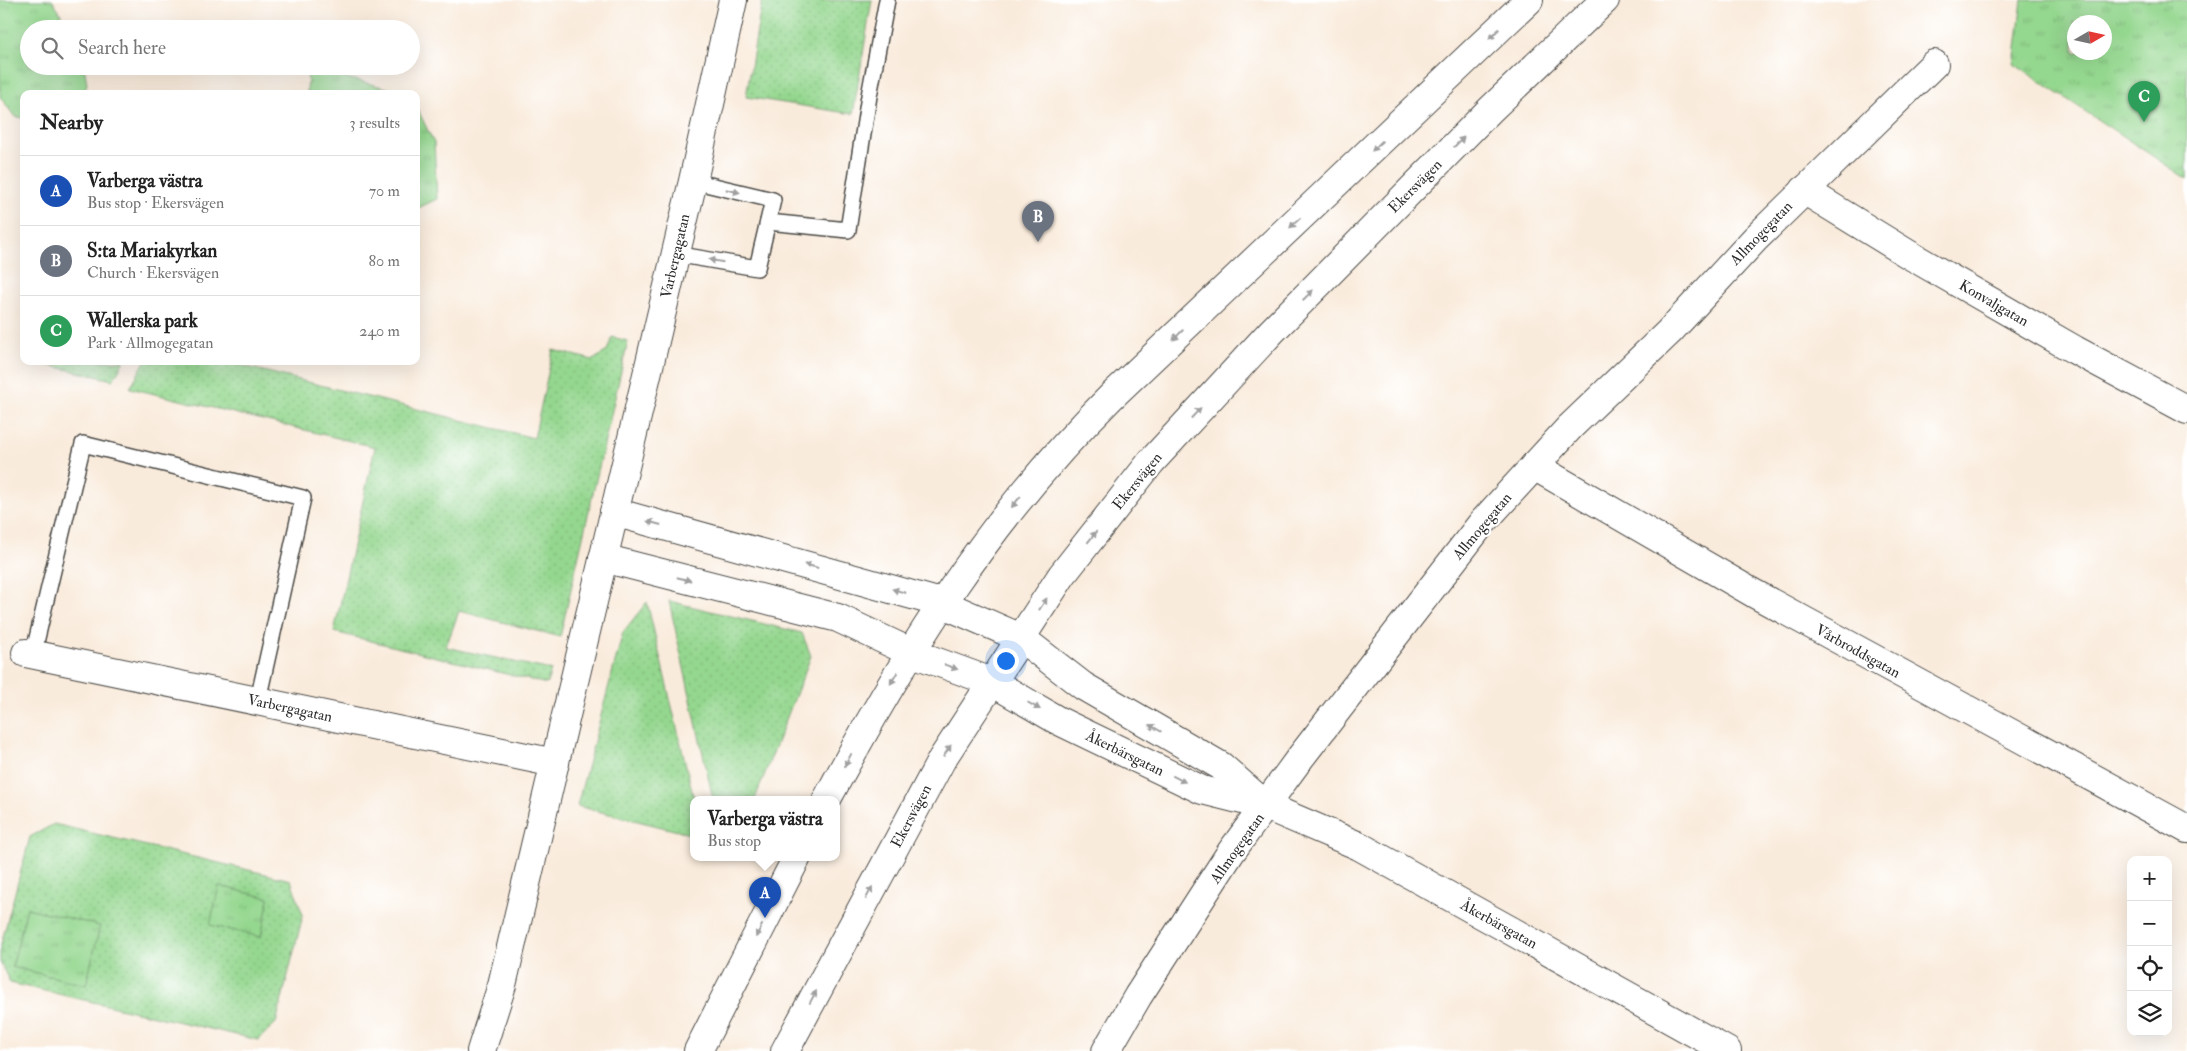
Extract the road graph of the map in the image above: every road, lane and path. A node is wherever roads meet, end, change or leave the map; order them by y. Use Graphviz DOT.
graph roads {
  1 [pos="733,0"];
  2 [pos="887,0"];
  3 [pos="1529,0"];
  4 [pos="1605,0"];
  5 [pos="1934,64"];
  6 [pos="693,182"];
  7 [pos="1804,190"];
  8 [pos="768,222"];
  9 [pos="675,254"];
  10 [pos="2187,410"];
  11 [pos="1534,466"];
  12 [pos="614,512"];
  13 [pos="603,558"];
  14 [pos="941,603"];
  15 [pos="1021,638"];
  16 [pos="910,652"];
  17 [pos="30,654"];
  18 [pos="992,682"];
  19 [pos="258,700"];
  20 [pos="555,763"];
  21 [pos="830,796"];
  22 [pos="1266,806"];
  23 [pos="2187,829"];
  24 [pos="795,861"];
  25 [pos="481,1051"];
  26 [pos="698,1051"];
  27 [pos="785,1051"];
  28 [pos="1106,1051"];
  29 [pos="1727,1051"];
  1 -- 6 [label="street, Varbergagatan"];
  2 -- 8 [label="lane"];
  3 -- 14 [label="street, one-way"];
  15 -- 4 [label="street, Ekersvägen, one-way"];
  5 -- 7 [label="street, Allmogegatan"];
  6 -- 8 [label="lane, one-way"];
  6 -- 9 [label="street, Varbergagatan"];
  7 -- 10 [label="street, Konvaljgatan"];
  7 -- 11 [label="street, Allmogegatan"];
  8 -- 9 [label="lane, one-way"];
  9 -- 12 [label="street, Varbergagatan"];
  11 -- 22 [label="street, Allmogegatan"];
  11 -- 23 [label="street, Vårbroddsgatan"];
  12 -- 13 [label="street, Varbergagatan"];
  14 -- 12 [label="street, one-way"];
  13 -- 16 [label="street, one-way"];
  13 -- 20 [label="street, Varbergagatan"];
  14 -- 15 [label="street, Åkerbärsgatan"];
  14 -- 16 [label="street"];
  15 -- 18 [label="street, Ekersvägen"];
  22 -- 15 [label="street, Åkerbärsgatan, one-way"];
  16 -- 18 [label="street, Åkerbärsgatan, one-way"];
  16 -- 21 [label="street, one-way"];
  17 -- 19 [label="street, Varbergagatan"];
  17 -- 19 [label="lane"];
  18 -- 22 [label="street, Åkerbärsgatan, one-way"];
  27 -- 18 [label="street, Ekersvägen, one-way"];
  19 -- 20 [label="street, Varbergagatan"];
  20 -- 25 [label="street, Varbergagatan"];
  22 -- 28 [label="street, Allmogegatan"];
  22 -- 29 [label="street, Åkerbärsgatan"];
  24 -- 26 [label="street, one-way"];
}
